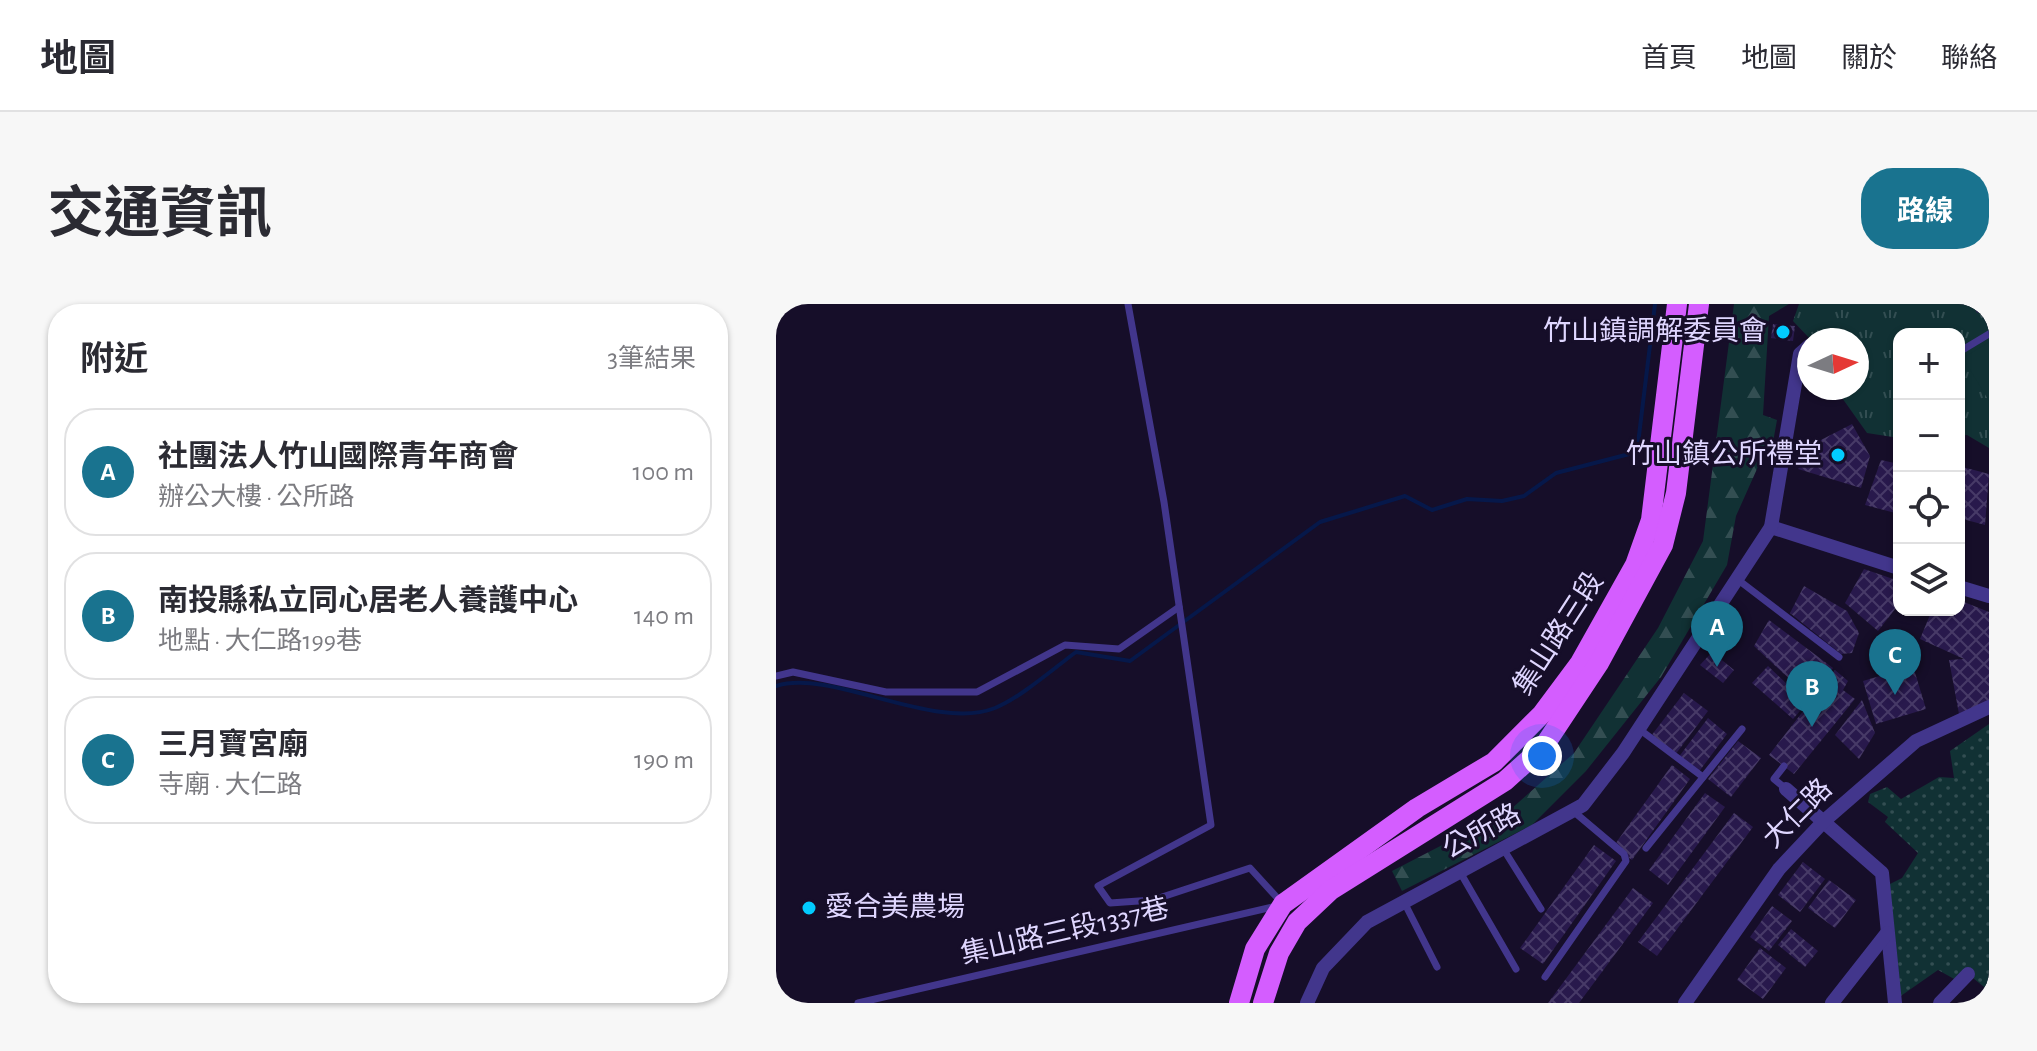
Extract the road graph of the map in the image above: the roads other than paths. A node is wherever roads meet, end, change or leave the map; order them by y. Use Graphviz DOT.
graph roads {
  1 [pos="1128,304"];
  2 [pos="1677,304"];
  3 [pos="1699,304"];
  4 [pos="1989,334"];
  5 [pos="1965,348"];
  6 [pos="1797,372"];
  7 [pos="1771,527"];
  8 [pos="1893,566"];
  9 [pos="1737,579"];
  10 [pos="1965,589"];
  11 [pos="1989,596"];
  12 [pos="1180,610"];
  13 [pos="1839,657"];
  14 [pos="776,676"];
  15 [pos="1989,707"];
  16 [pos="1639,729"];
  17 [pos="1742,729"];
  18 [pos="1784,766"];
  19 [pos="1703,777"];
  20 [pos="1786,789"];
  21 [pos="1573,811"];
  22 [pos="1824,821"];
  23 [pos="1646,848"];
  24 [pos="1504,850"];
  25 [pos="1460,872"];
  26 [pos="1404,902"];
  27 [pos="1283,904"];
  28 [pos="1541,909"];
  29 [pos="1887,933"];
  30 [pos="1437,967"];
  31 [pos="1516,969"];
  32 [pos="1968,974"];
  33 [pos="1545,977"];
  34 [pos="858,1003"];
  35 [pos="1239,1003"];
  36 [pos="1263,1003"];
  37 [pos="1307,1003"];
  38 [pos="1685,1003"];
  39 [pos="1832,1003"];
  40 [pos="1895,1003"];
  41 [pos="1940,1003"];
  1 -- 12 [label="lane"];
  2 -- 27 [label="main road, 集山路三段"];
  3 -- 36 [label="main road, 集山路三段"];
  4 -- 5 [label="lane"];
  6 -- 7 [label="street, 公所路"];
  7 -- 8 [label="street"];
  7 -- 9 [label="street, 公所路"];
  9 -- 13 [label="lane"];
  9 -- 16 [label="street, 公所路"];
  10 -- 11 [label="street"];
  12 -- 14 [label="lane"];
  12 -- 27 [label="lane"];
  15 -- 22 [label="street, 大仁路"];
  16 -- 19 [label="lane"];
  16 -- 21 [label="street, 公所路"];
  17 -- 19 [label="lane"];
  18 -- 20 [label="lane"];
  19 -- 23 [label="lane"];
  20 -- 22 [label="street"];
  21 -- 24 [label="street, 公所路"];
  21 -- 33 [label="lane"];
  22 -- 29 [label="street"];
  22 -- 38 [label="street, 大仁路"];
  24 -- 25 [label="street, 公所路"];
  24 -- 28 [label="lane"];
  25 -- 26 [label="street, 公所路"];
  25 -- 31 [label="lane"];
  26 -- 30 [label="lane"];
  26 -- 37 [label="street, 公所路"];
  27 -- 34 [label="lane, 集山路三段1337巷"];
  27 -- 35 [label="main road, 集山路三段"];
  29 -- 39 [label="street"];
  29 -- 40 [label="street"];
  32 -- 41 [label="street"];
}
